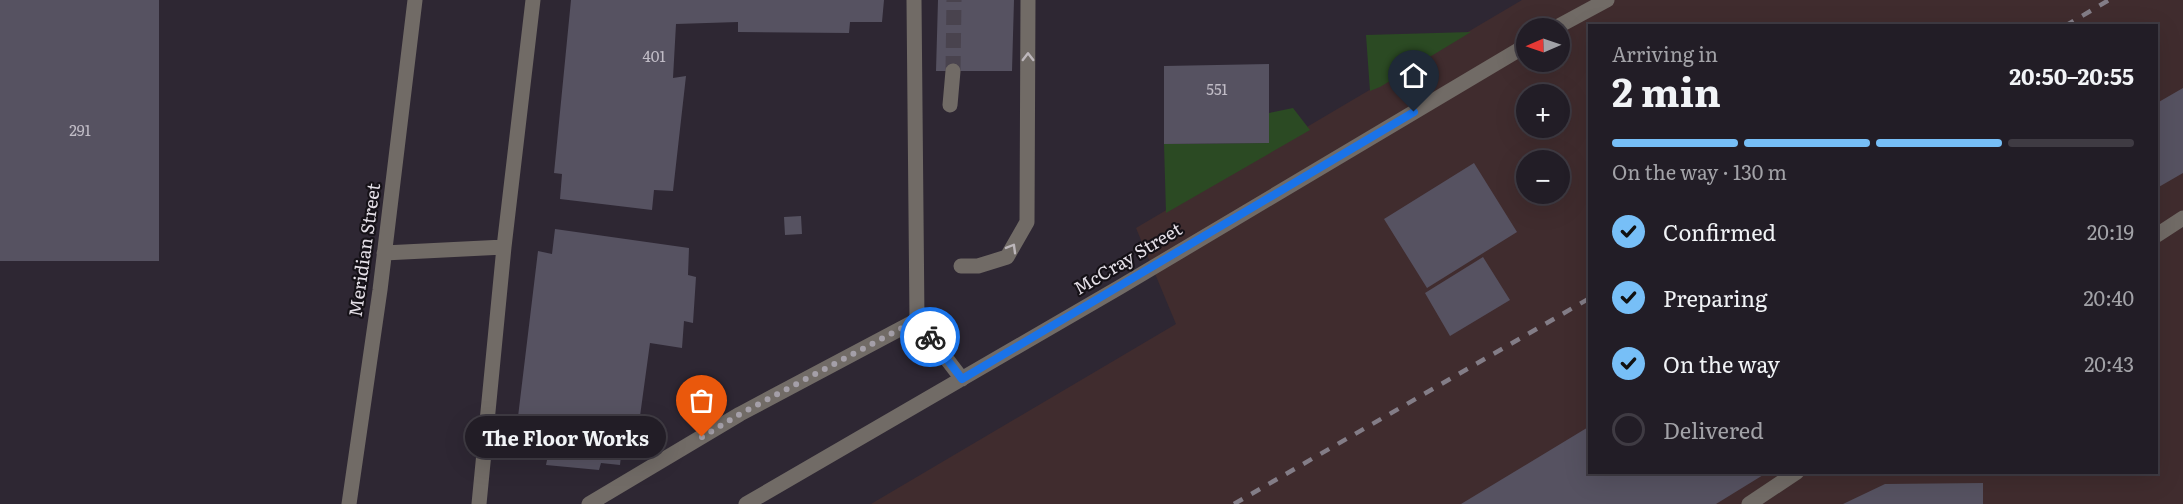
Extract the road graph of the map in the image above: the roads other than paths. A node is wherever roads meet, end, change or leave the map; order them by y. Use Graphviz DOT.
graph roads {
  1 [pos="415,0"];
  2 [pos="533,0"];
  3 [pos="914,0"];
  4 [pos="1028,0"];
  5 [pos="1607,0"];
  6 [pos="1570,20"];
  7 [pos="1516,52"];
  8 [pos="953,71"];
  9 [pos="950,105"];
  10 [pos="2183,218"];
  11 [pos="2158,234"];
  12 [pos="504,247"];
  13 [pos="384,253"];
  14 [pos="961,266"];
  15 [pos="917,320"];
  16 [pos="962,379"];
  17 [pos="1794,474"];
  18 [pos="349,504"];
  19 [pos="479,504"];
  20 [pos="589,504"];
  21 [pos="746,504"];
  22 [pos="1749,504"];
  1 -- 13 [label="street, Meridian Street"];
  2 -- 12 [label="street"];
  3 -- 15 [label="street"];
  14 -- 4 [label="street, one-way"];
  5 -- 6 [label="street"];
  7 -- 16 [label="street, McCray Street"];
  8 -- 9 [label="street"];
  10 -- 11 [label="street"];
  12 -- 13 [label="street"];
  12 -- 19 [label="street"];
  13 -- 18 [label="street, Meridian Street"];
  15 -- 16 [label="street"];
  15 -- 20 [label="street"];
  16 -- 21 [label="street, McCray Street"];
  17 -- 22 [label="street"];
}
